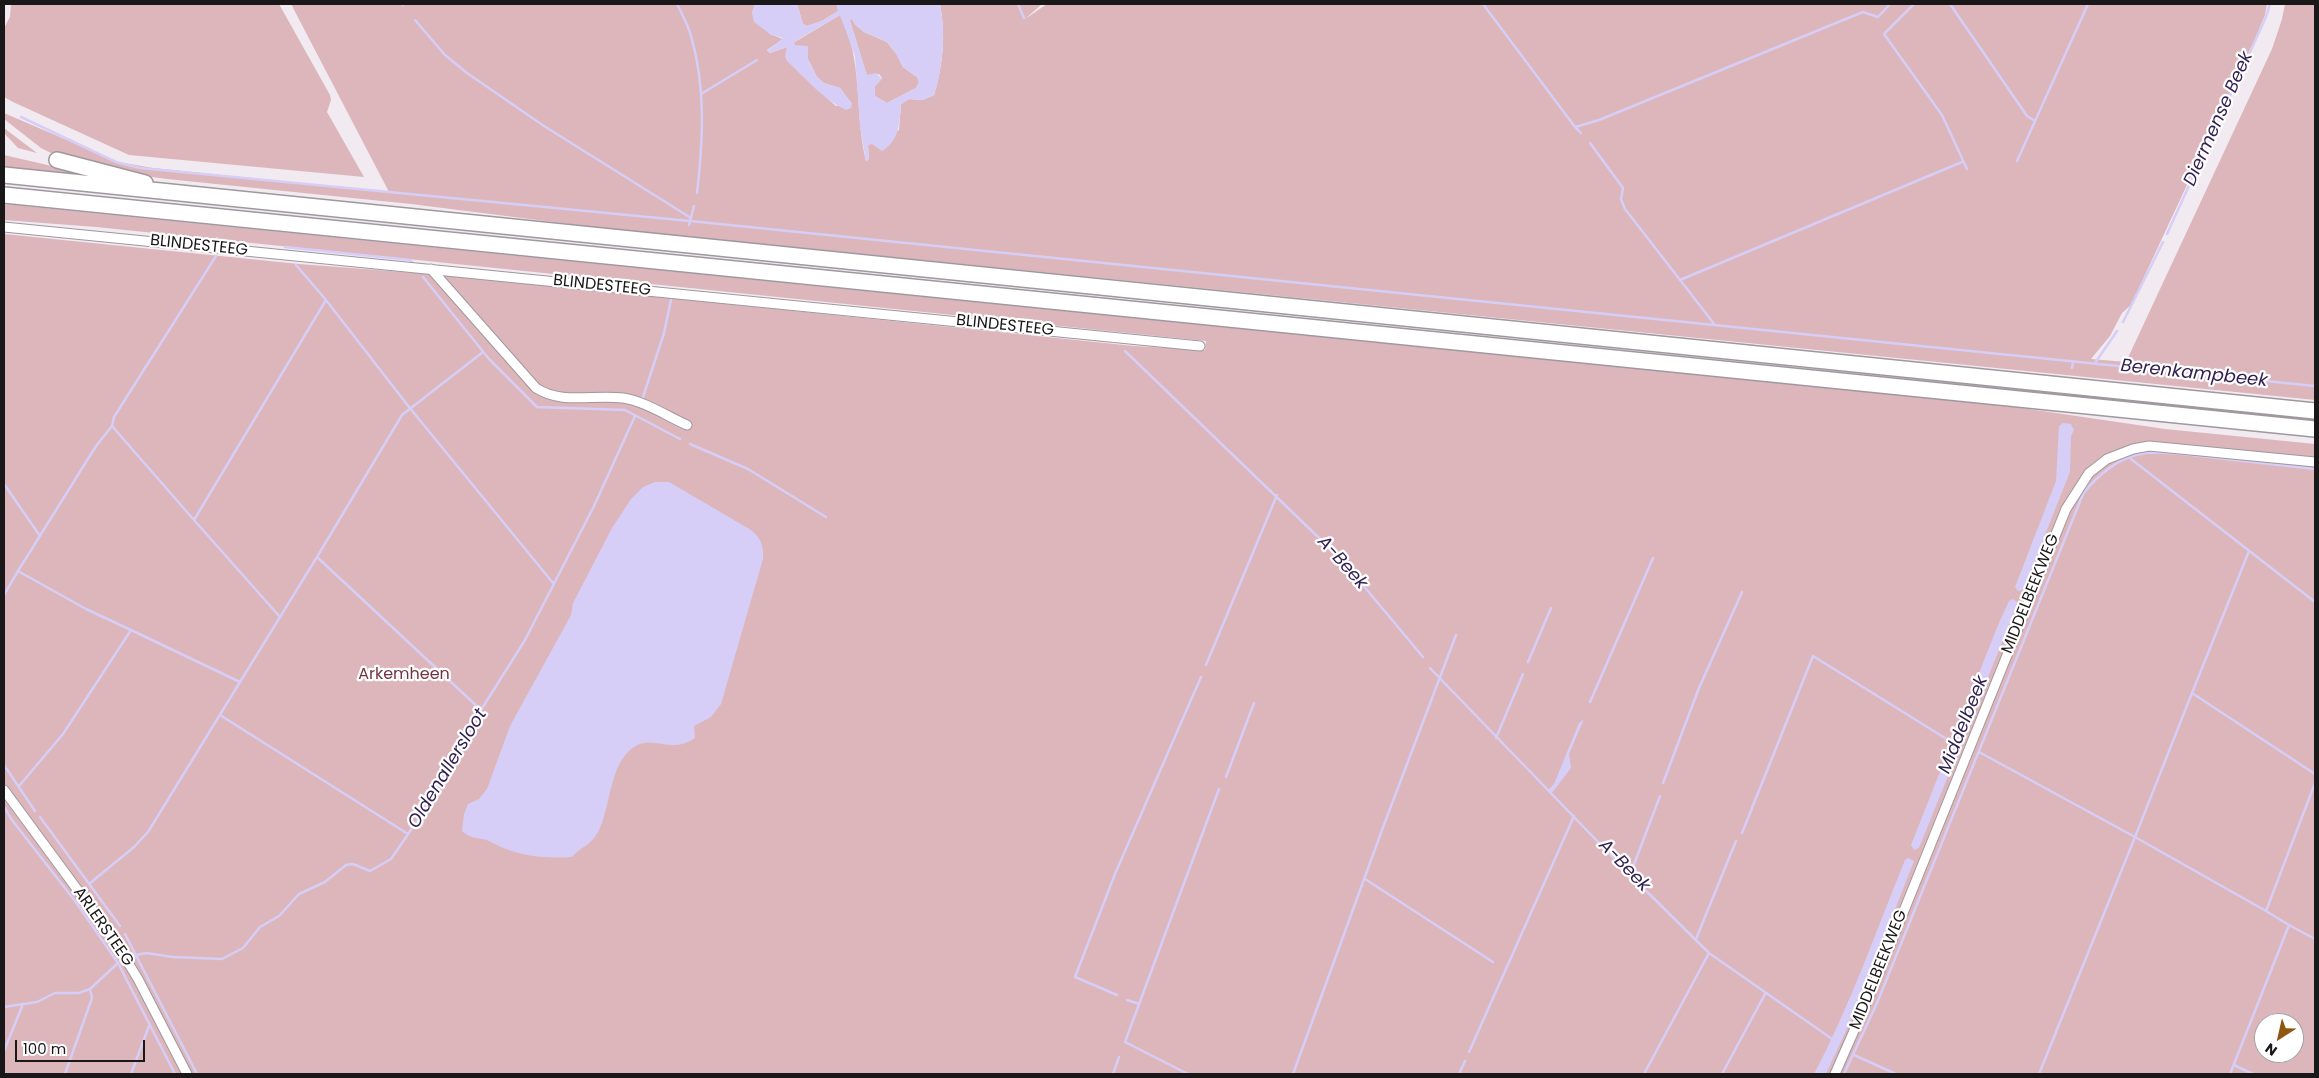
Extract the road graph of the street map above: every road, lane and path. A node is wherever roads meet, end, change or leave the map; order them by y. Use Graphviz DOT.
graph roads {
  1 [pos="57,160"];
  2 [pos="4,175"];
  3 [pos="177,194"];
  4 [pos="4,195"];
  5 [pos="4,227"];
  6 [pos="431,269"];
  7 [pos="1200,346"];
  8 [pos="2315,411"];
  9 [pos="687,425"];
  10 [pos="2315,429"];
  11 [pos="2315,462"];
  12 [pos="4,790"];
  13 [pos="187,1074"];
  14 [pos="1835,1074"];
  1 -- 3 [label="highway"];
  2 -- 3 [label="highway"];
  3 -- 8 [label="highway"];
  4 -- 10 [label="highway"];
  5 -- 6 [label="street, BLINDESTEEG"];
  6 -- 7 [label="street, BLINDESTEEG"];
  6 -- 9 [label="street"];
  11 -- 14 [label="street, MIDDELBEEKWEG"];
  12 -- 13 [label="street, ARLERSTEEG"];
}
